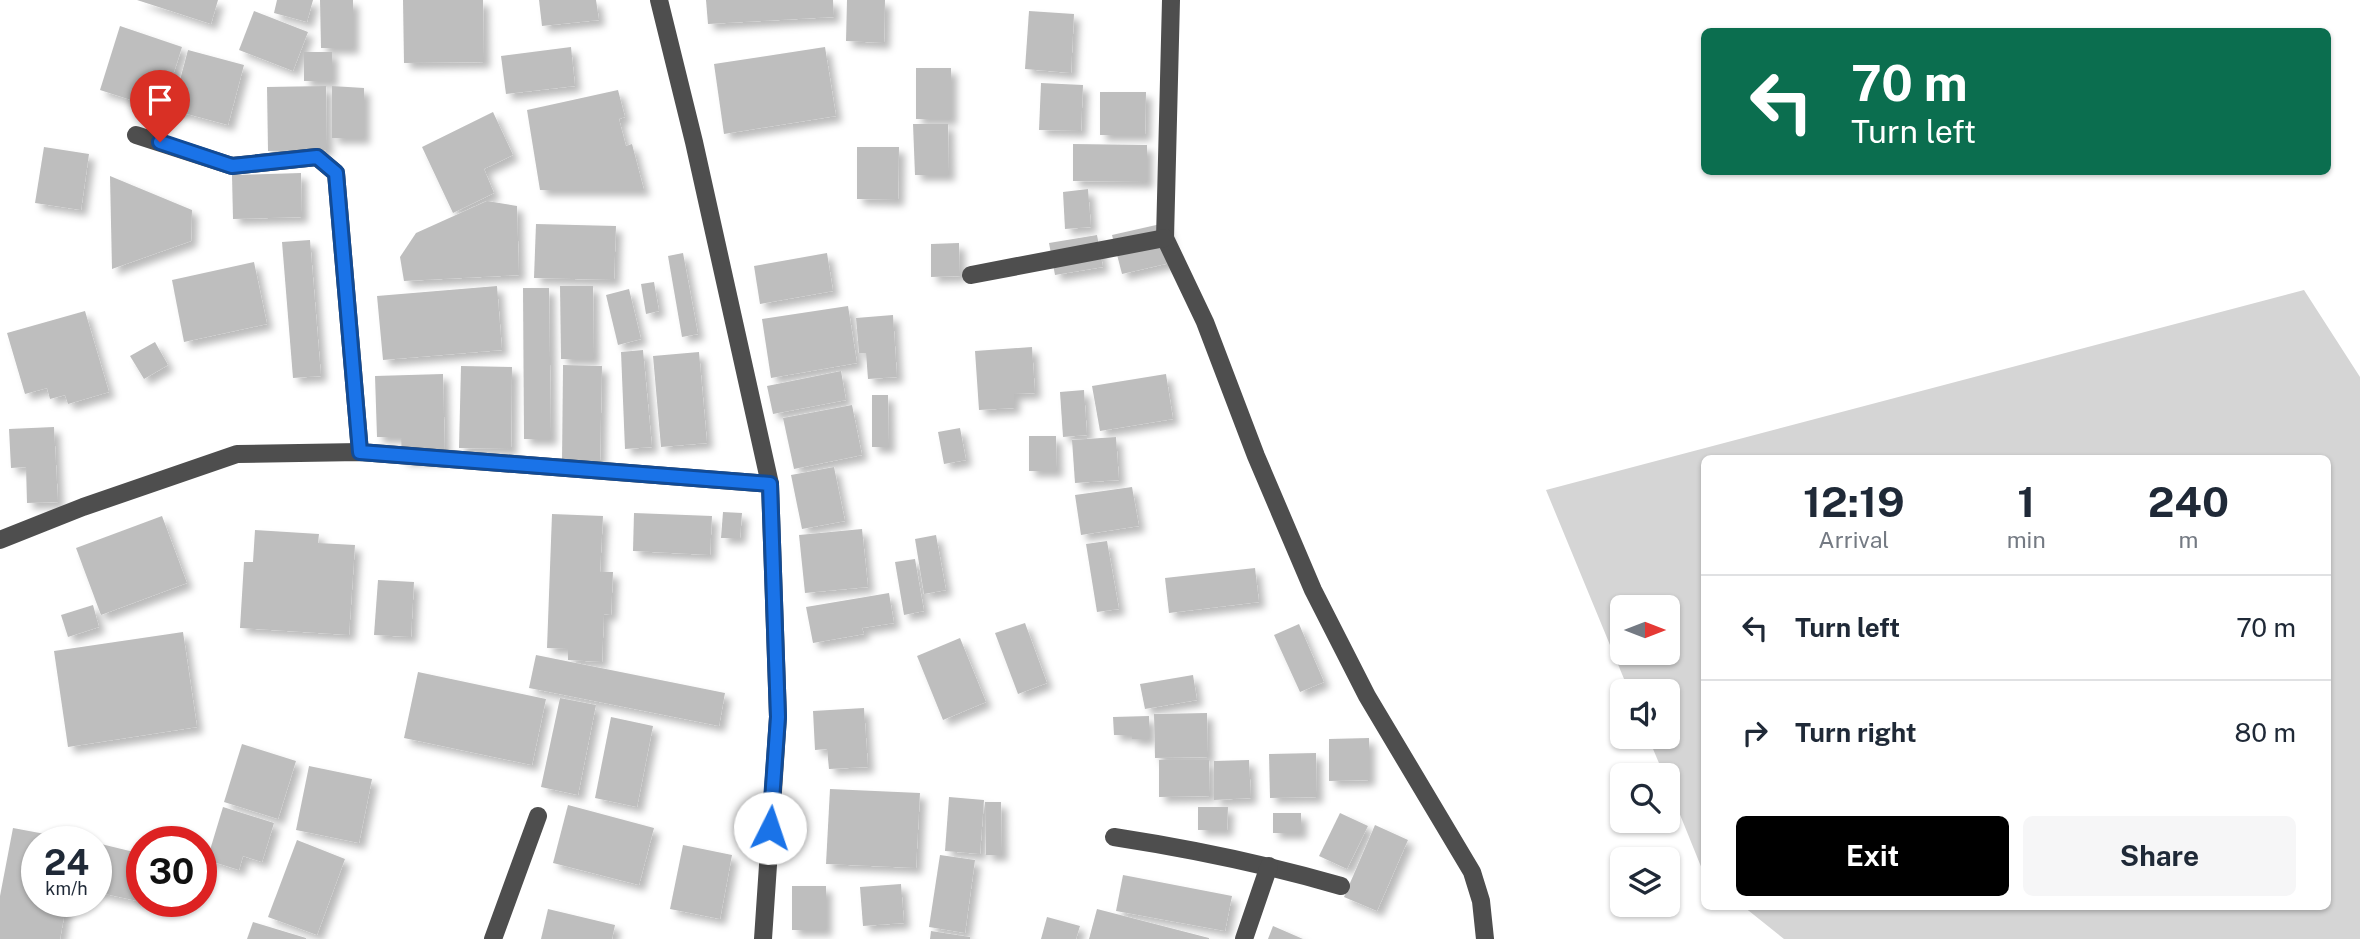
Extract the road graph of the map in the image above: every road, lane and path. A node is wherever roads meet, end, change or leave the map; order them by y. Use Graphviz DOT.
graph roads {
  1 [pos="659,0"];
  2 [pos="1171,0"];
  3 [pos="136,135"];
  4 [pos="1165,238"];
  5 [pos="971,275"];
  6 [pos="360,452"];
  7 [pos="770,484"];
  8 [pos="0,540"];
  9 [pos="538,816"];
  10 [pos="1114,837"];
  11 [pos="1269,866"];
  12 [pos="1341,886"];
  13 [pos="493,939"];
  14 [pos="763,939"];
  15 [pos="1244,939"];
  16 [pos="1485,939"];
  1 -- 7 [label="street"];
  2 -- 4 [label="street"];
  3 -- 6 [label="street"];
  4 -- 5 [label="street"];
  4 -- 16 [label="street"];
  6 -- 7 [label="street"];
  6 -- 8 [label="street"];
  7 -- 14 [label="street"];
  9 -- 13 [label="street"];
  10 -- 11 [label="street"];
  11 -- 12 [label="street"];
  11 -- 15 [label="street"];
}
